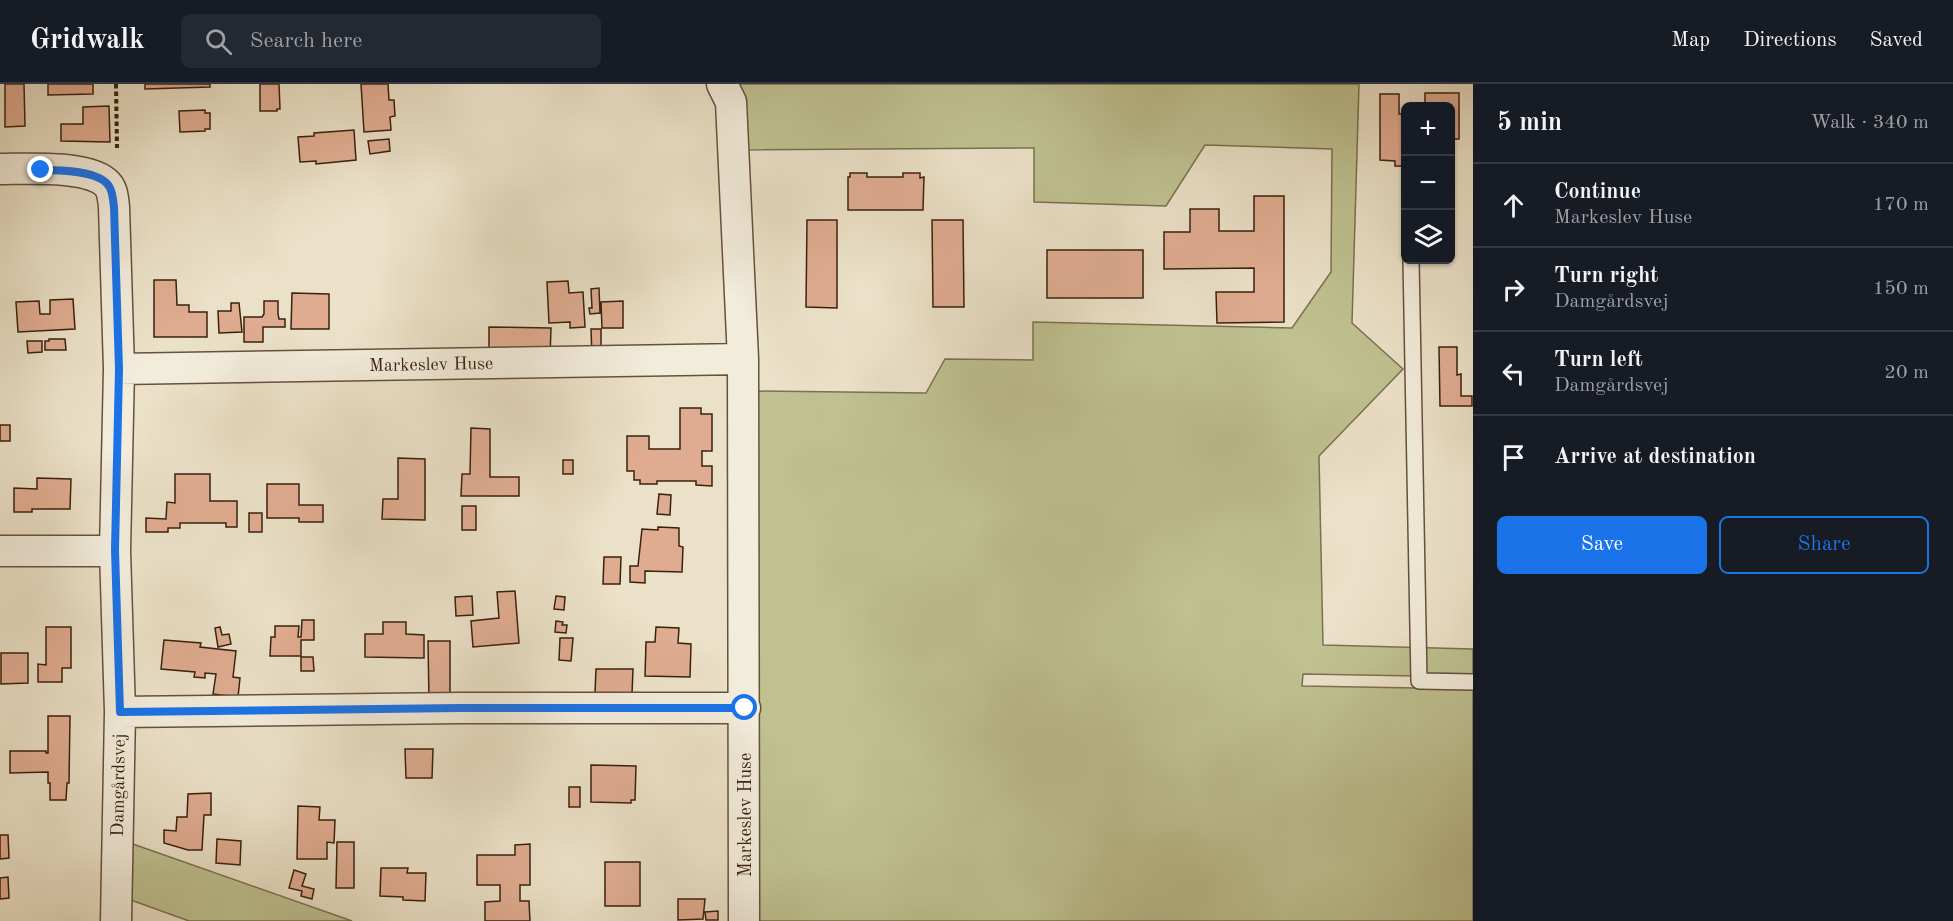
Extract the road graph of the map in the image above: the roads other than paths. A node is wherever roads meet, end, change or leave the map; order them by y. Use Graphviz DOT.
graph roads {
  1 [pos="722,84"];
  2 [pos="0,170"];
  3 [pos="1411,264"];
  4 [pos="743,359"];
  5 [pos="119,369"];
  6 [pos="115,550"];
  7 [pos="0,551"];
  8 [pos="1473,682"];
  9 [pos="745,708"];
  10 [pos="120,712"];
  11 [pos="116,921"];
  12 [pos="744,921"];
  1 -- 4 [label="street, Markeslev Huse"];
  2 -- 5 [label="street, Damgårdsvej"];
  3 -- 8 [label="lane"];
  4 -- 5 [label="street, Markeslev Huse"];
  4 -- 9 [label="street, Markeslev Huse"];
  5 -- 6 [label="street, Damgårdsvej"];
  6 -- 7 [label="street"];
  6 -- 10 [label="street, Damgårdsvej"];
  9 -- 10 [label="street"];
  9 -- 12 [label="street, Markeslev Huse"];
  10 -- 11 [label="street, Damgårdsvej"];
}
